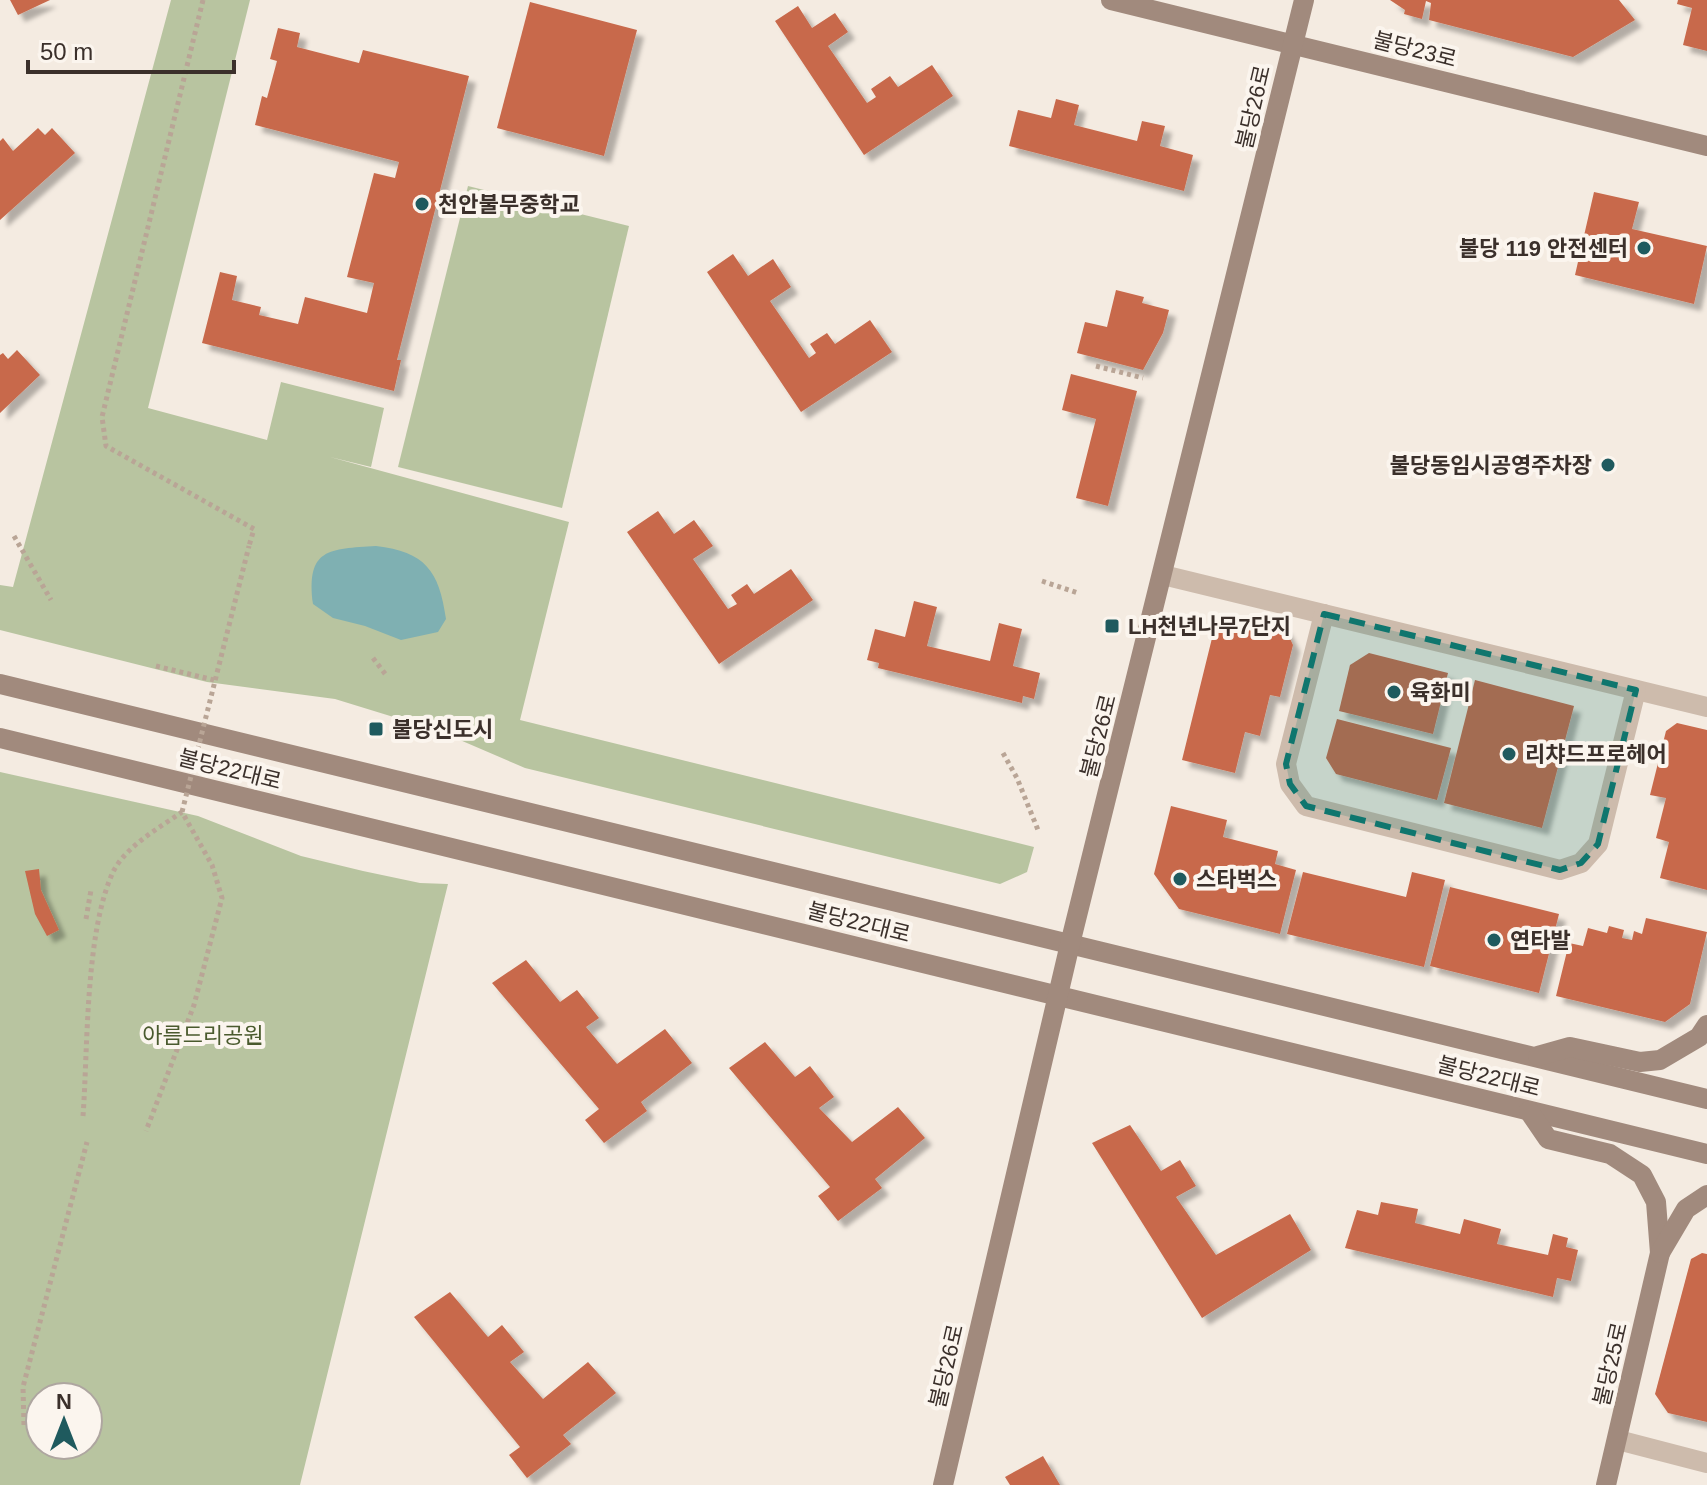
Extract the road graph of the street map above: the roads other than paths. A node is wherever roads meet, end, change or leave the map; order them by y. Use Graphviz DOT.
graph roads {
  1 [pos="1111,0"];
  2 [pos="1304,0"];
  3 [pos="1293,42"];
  4 [pos="1707,146"];
  5 [pos="1163,575"];
  6 [pos="1324,614"];
  7 [pos="0,684"];
  8 [pos="1636,690"];
  9 [pos="1707,707"];
  10 [pos="0,738"];
  11 [pos="1070,944"];
  12 [pos="1058,995"];
  13 [pos="1707,1025"];
  14 [pos="1535,1057"];
  15 [pos="1707,1099"];
  16 [pos="1529,1111"];
  17 [pos="1707,1154"];
  18 [pos="1707,1195"];
  19 [pos="1660,1253"];
  20 [pos="1618,1440"];
  21 [pos="1707,1463"];
  22 [pos="943,1485"];
  23 [pos="1606,1485"];
  1 -- 3 [label="main road, 불당23로"];
  2 -- 3 [label="main road, 불당26로"];
  3 -- 4 [label="main road, 불당23로"];
  3 -- 5 [label="main road, 불당26로"];
  5 -- 6 [label="street"];
  5 -- 11 [label="main road, 불당26로"];
  6 -- 8 [label="street"];
  6 -- 8 [label="street"];
  7 -- 11 [label="main road, 불당22대로"];
  8 -- 9 [label="street"];
  10 -- 12 [label="main road, 불당22대로"];
  11 -- 12 [label="main road, 불당26로"];
  11 -- 14 [label="main road, 불당22대로"];
  12 -- 16 [label="main road, 불당22대로"];
  12 -- 22 [label="main road, 불당26로"];
  13 -- 14 [label="main road"];
  14 -- 15 [label="main road, 불당22대로"];
  16 -- 17 [label="main road, 불당22대로"];
  16 -- 19 [label="main road"];
  18 -- 19 [label="main road"];
  19 -- 20 [label="main road, 불당25로"];
  20 -- 21 [label="street"];
  20 -- 23 [label="main road, 불당25로"];
}
